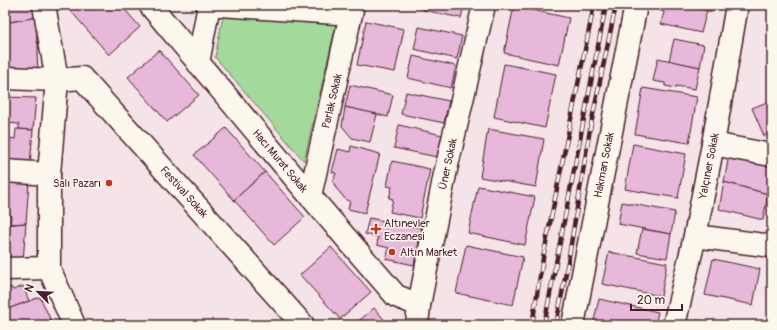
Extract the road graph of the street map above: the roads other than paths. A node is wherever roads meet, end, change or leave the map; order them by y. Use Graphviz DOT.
graph roads {
  1 [pos="44,5"];
  2 [pos="150,5"];
  3 [pos="209,5"];
  4 [pos="220,5"];
  5 [pos="484,5"];
  6 [pos="636,5"];
  7 [pos="737,5"];
  8 [pos="352,9"];
  9 [pos="198,63"];
  10 [pos="5,78"];
  11 [pos="57,80"];
  12 [pos="713,144"];
  13 [pos="772,155"];
  14 [pos="5,171"];
  15 [pos="49,174"];
  16 [pos="310,196"];
  17 [pos="695,236"];
  18 [pos="772,246"];
  19 [pos="49,268"];
  20 [pos="5,269"];
  21 [pos="418,315"];
  22 [pos="74,325"];
  23 [pos="303,325"];
  24 [pos="573,325"];
  25 [pos="674,325"];
  1 -- 11 [label="street"];
  2 -- 9 [label="street, Hacı Murat Sokak"];
  3 -- 9 [label="street"];
  4 -- 8 [label="street"];
  5 -- 21 [label="street, Üner Sokak"];
  6 -- 24 [label="street, Hakman Sokak"];
  7 -- 12 [label="street, Yalçıner Sokak"];
  8 -- 16 [label="street, Parlak Sokak"];
  9 -- 16 [label="street, Hacı Murat Sokak"];
  10 -- 11 [label="street"];
  11 -- 15 [label="street"];
  11 -- 23 [label="street, Festival Sokak"];
  12 -- 13 [label="street"];
  12 -- 17 [label="street, Yalçıner Sokak"];
  14 -- 15 [label="street"];
  15 -- 19 [label="street"];
  16 -- 21 [label="street, Hacı Murat Sokak"];
  17 -- 18 [label="street"];
  17 -- 25 [label="street, Yalçıner Sokak"];
  19 -- 20 [label="street"];
  19 -- 22 [label="street"];
}
